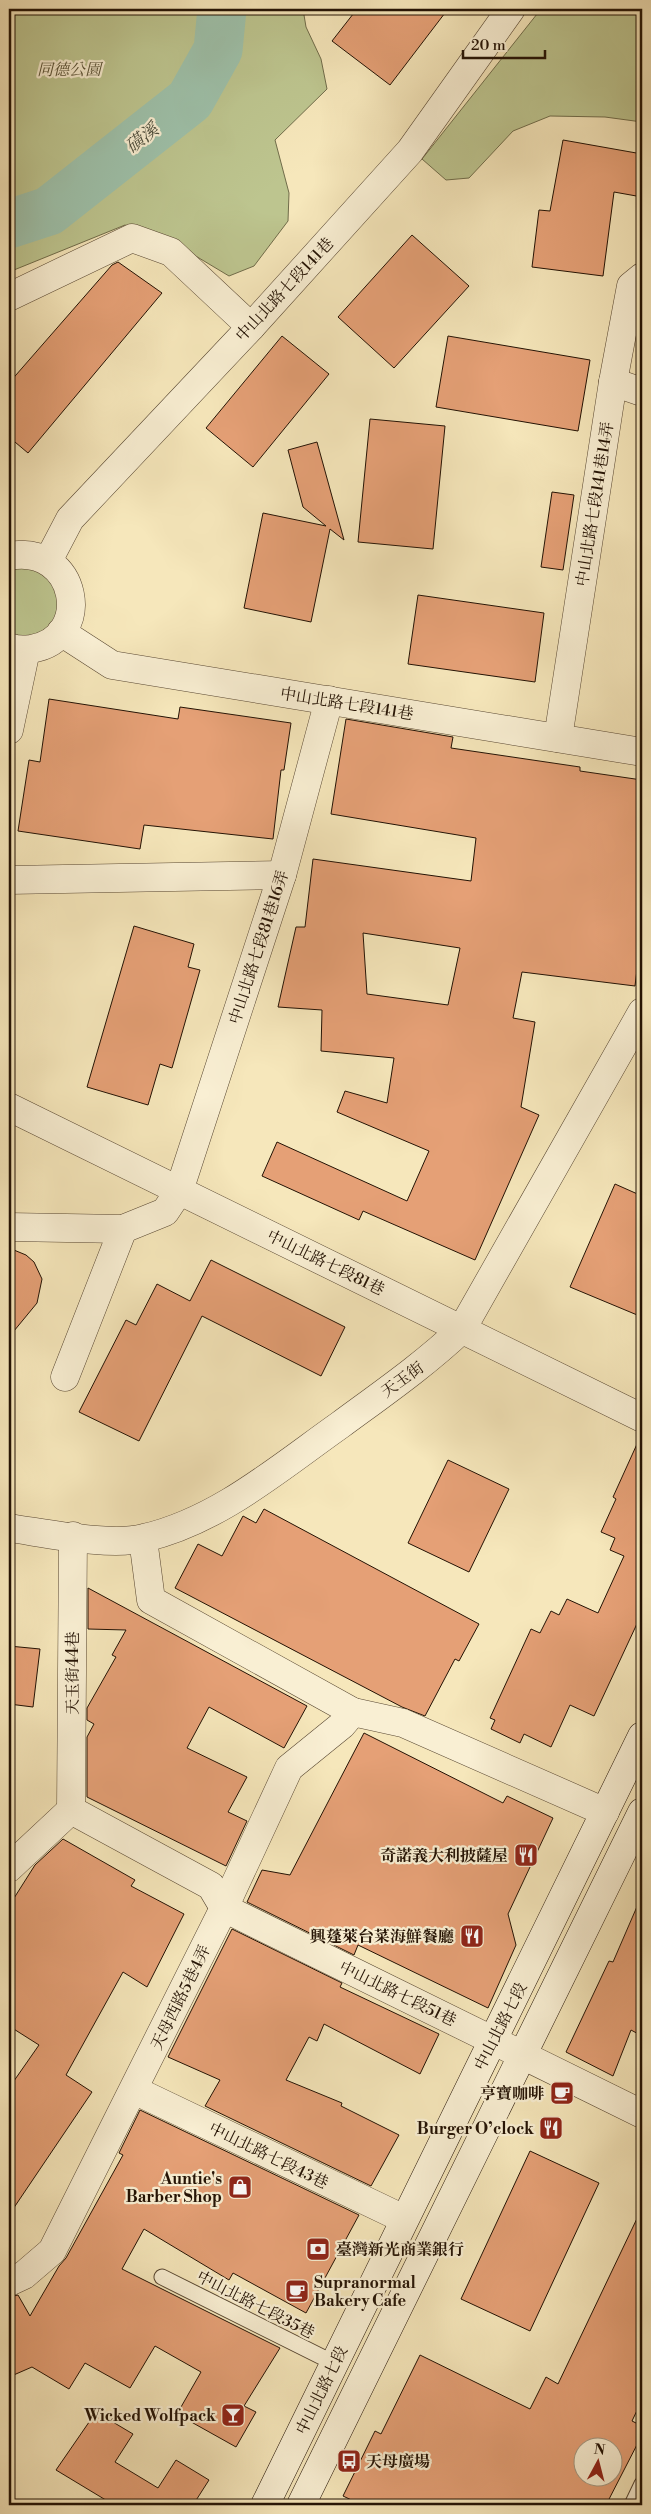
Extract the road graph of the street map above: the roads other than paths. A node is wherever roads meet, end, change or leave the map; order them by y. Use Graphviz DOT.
graph roads {
  1 [pos="511,9"];
  2 [pos="642,277"];
  3 [pos="9,297"];
  4 [pos="251,327"];
  5 [pos="613,382"];
  6 [pos="642,392"];
  7 [pos="9,556"];
  8 [pos="48,561"];
  9 [pos="61,632"];
  10 [pos="17,649"];
  11 [pos="329,700"];
  12 [pos="9,730"];
  13 [pos="558,738"];
  14 [pos="642,752"];
  15 [pos="282,875"];
  16 [pos="9,880"];
  17 [pos="642,1012"];
  18 [pos="9,1107"];
  19 [pos="180,1191"];
  20 [pos="9,1227"];
  21 [pos="123,1229"];
  22 [pos="462,1329"];
  23 [pos="65,1377"];
  24 [pos="642,1418"];
  25 [pos="9,1528"];
  26 [pos="73,1536"];
  27 [pos="144,1539"];
  28 [pos="353,1712"];
  29 [pos="642,1736"];
  30 [pos="71,1810"];
  31 [pos="605,1812"];
  32 [pos="642,1812"];
  33 [pos="9,1868"];
  34 [pos="224,1908"];
  35 [pos="493,2039"];
  36 [pos="523,2053"];
  37 [pos="134,2090"];
  38 [pos="642,2114"];
  39 [pos="404,2220"];
  40 [pos="162,2276"];
  41 [pos="9,2282"];
  42 [pos="334,2363"];
  43 [pos="642,2484"];
  44 [pos="265,2505"];
  45 [pos="301,2505"];
  46 [pos="632,2505"];
  1 -- 4 [label="street, 中山北路七段141巷"];
  2 -- 5 [label="street, 中山北路七段141巷14弄"];
  3 -- 4 [label="street"];
  4 -- 8 [label="street, 中山北路七段141巷"];
  5 -- 6 [label="street"];
  5 -- 13 [label="street, 中山北路七段141巷14弄"];
  7 -- 8 [label="street"];
  8 -- 9 [label="street"];
  9 -- 10 [label="street"];
  9 -- 11 [label="street, 中山北路七段141巷"];
  10 -- 12 [label="street"];
  11 -- 13 [label="street, 中山北路七段141巷"];
  11 -- 15 [label="street, 中山北路七段81巷16弄"];
  13 -- 14 [label="street, 中山北路七段141巷"];
  15 -- 16 [label="street"];
  15 -- 19 [label="street, 中山北路七段81巷16弄"];
  17 -- 22 [label="street, 天玉街"];
  18 -- 19 [label="street, 中山北路七段81巷"];
  19 -- 21 [label="street, 中山北路七段81巷16弄"];
  19 -- 22 [label="street, 中山北路七段81巷"];
  20 -- 21 [label="street"];
  21 -- 23 [label="street"];
  22 -- 24 [label="street, 中山北路七段81巷"];
  22 -- 27 [label="street, 天玉街"];
  25 -- 26 [label="street, 天玉街"];
  26 -- 27 [label="street, 天玉街"];
  26 -- 30 [label="street, 天玉街44巷"];
  27 -- 28 [label="street"];
  28 -- 31 [label="street"];
  28 -- 34 [label="street, 天母西路5巷4弄"];
  29 -- 31 [label="street, 中山北路七段"];
  30 -- 33 [label="street"];
  30 -- 34 [label="street"];
  31 -- 35 [label="street, 中山北路七段"];
  32 -- 36 [label="street, 中山北路七段"];
  34 -- 35 [label="street, 中山北路七段51巷"];
  34 -- 37 [label="street, 天母西路5巷4弄"];
  35 -- 36 [label="street, 中山北路七段51巷"];
  35 -- 39 [label="street, 中山北路七段"];
  36 -- 38 [label="street, 中山北路七段51巷"];
  36 -- 45 [label="street, 中山北路七段"];
  37 -- 39 [label="street, 中山北路七段43巷"];
  37 -- 41 [label="street, 天母西路5巷4弄"];
  39 -- 42 [label="street, 中山北路七段"];
  40 -- 42 [label="lane, 中山北路七段35巷"];
  42 -- 44 [label="street, 中山北路七段"];
  43 -- 46 [label="lane"];
}
